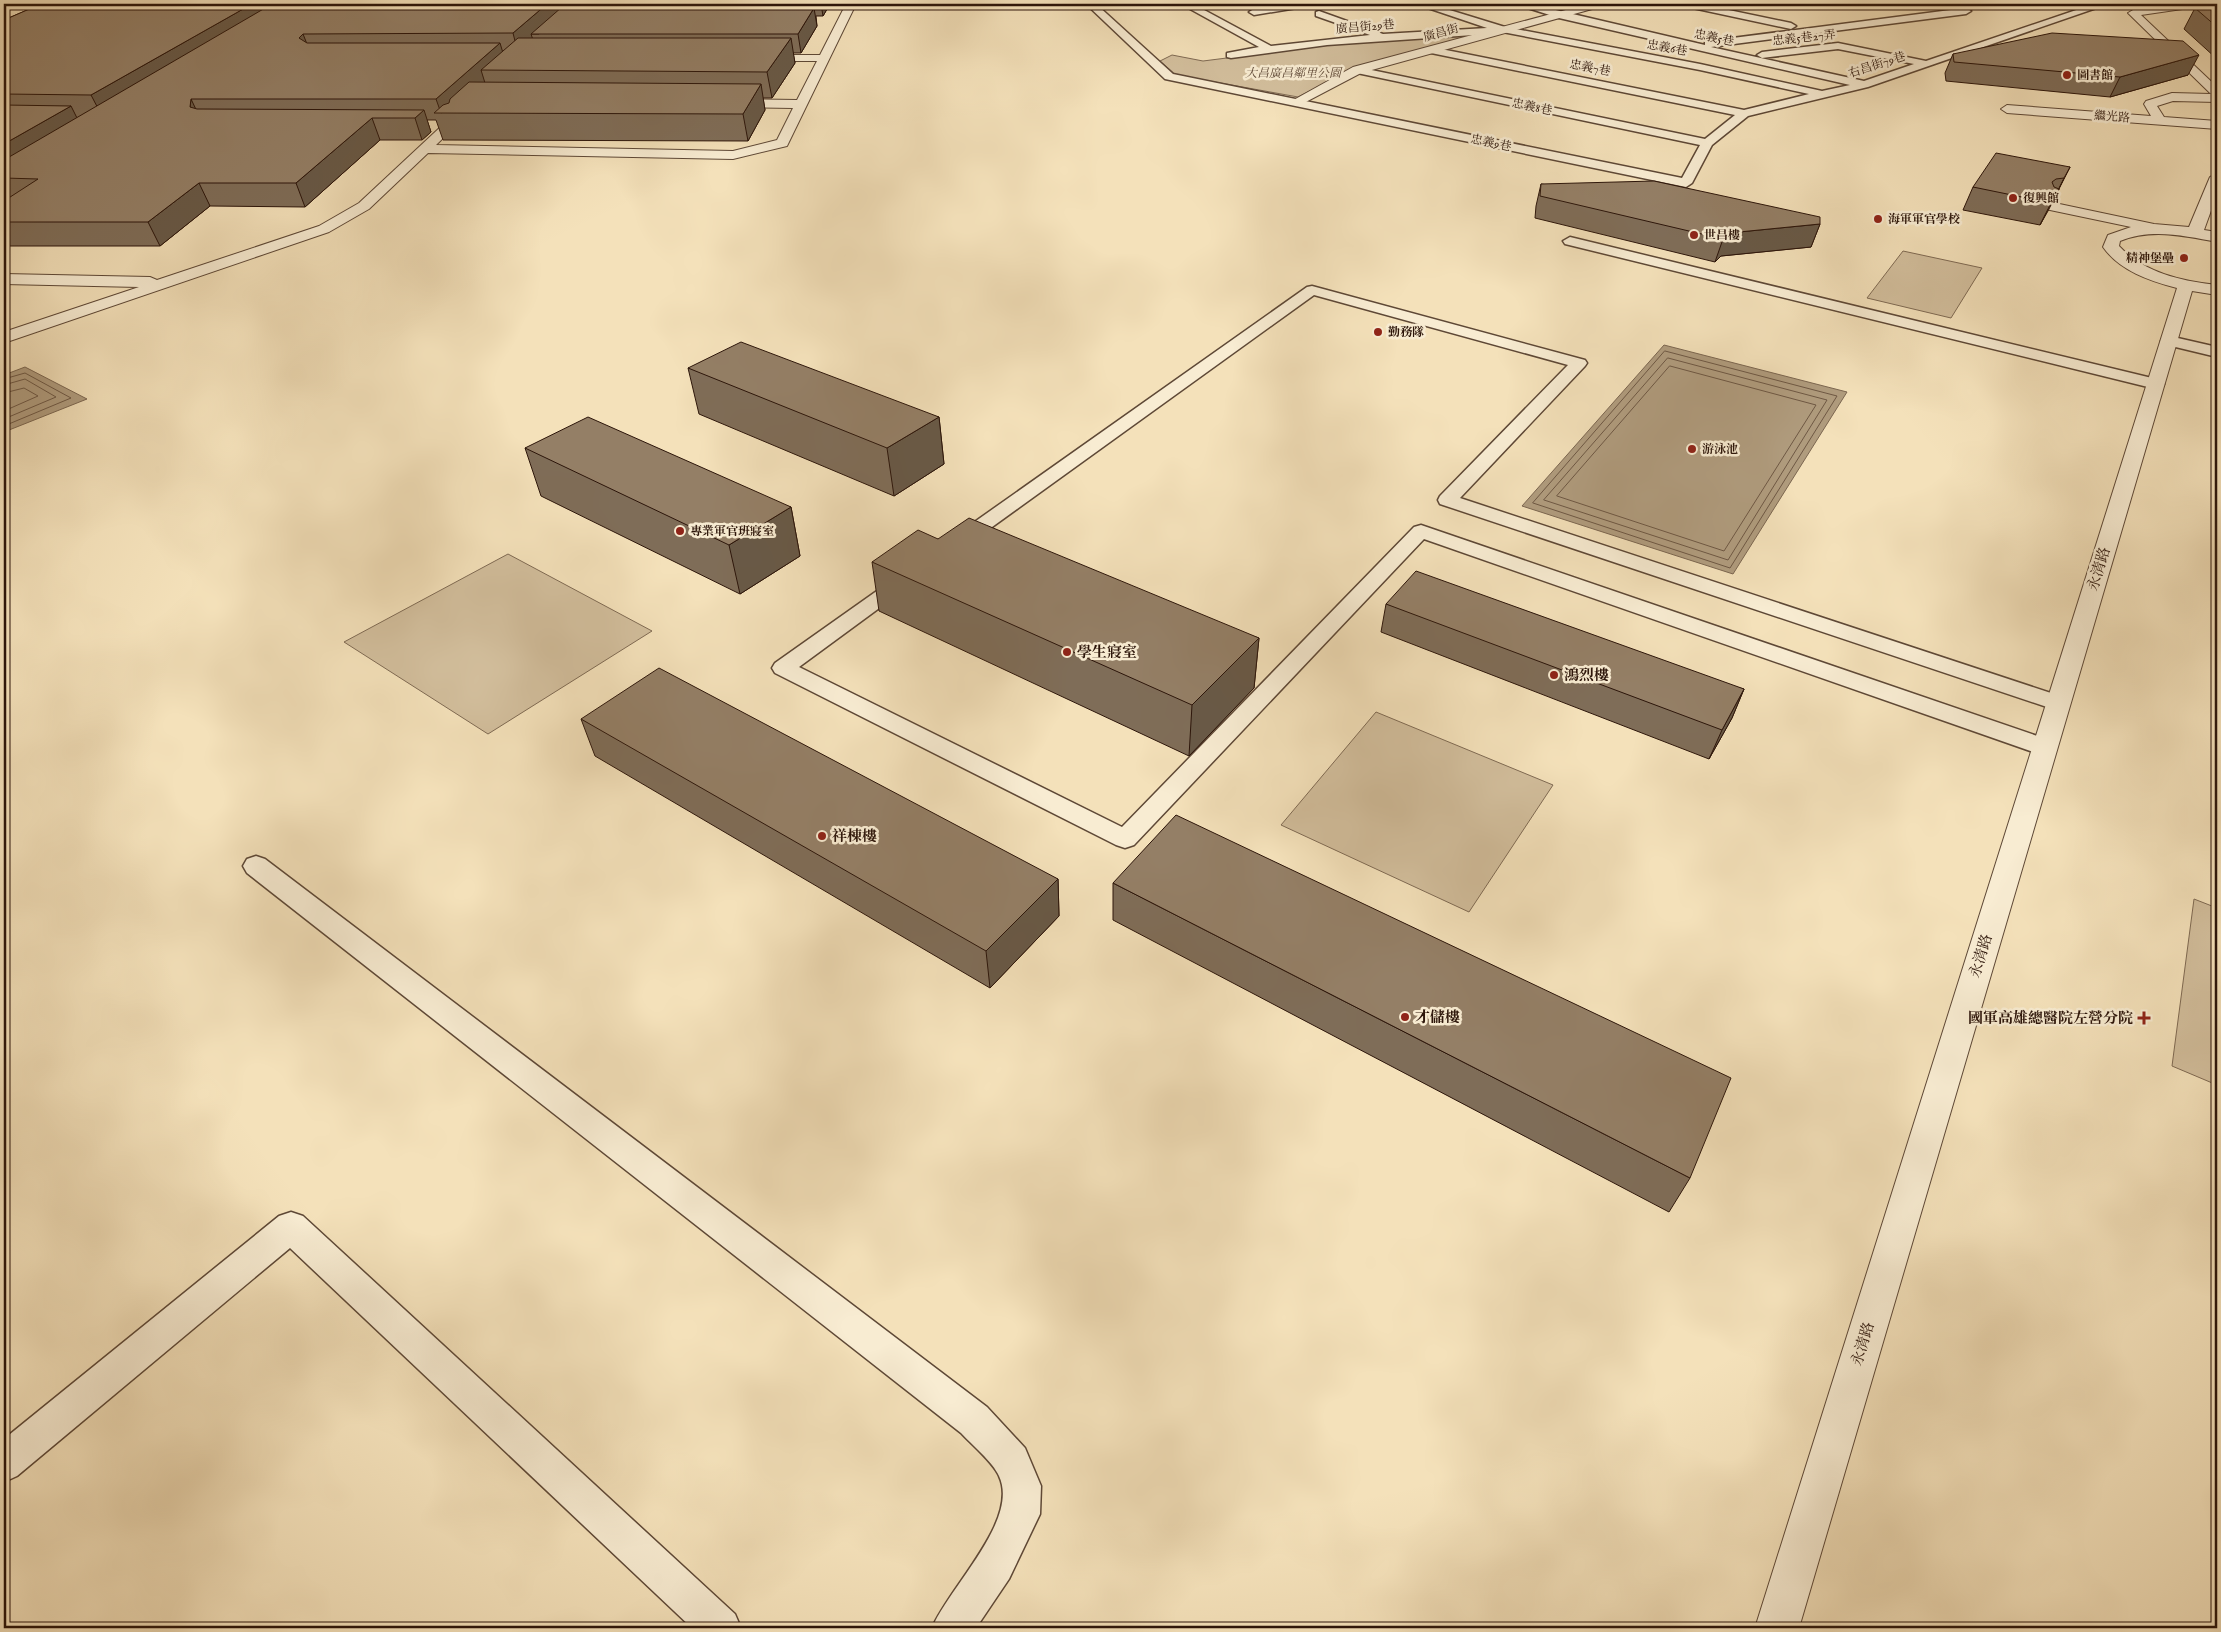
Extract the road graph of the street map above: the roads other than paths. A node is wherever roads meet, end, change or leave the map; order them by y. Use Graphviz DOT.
graph roads {
  1 [pos="851,4"];
  2 [pos="1091,4"];
  3 [pos="1186,4"];
  4 [pos="1303,4"];
  5 [pos="1421,4"];
  6 [pos="1520,4"];
  7 [pos="1599,4"];
  8 [pos="1688,4"];
  9 [pos="2103,4"];
  10 [pos="2196,4"];
  11 [pos="1896,10"];
  12 [pos="1966,11"];
  13 [pos="1254,12"];
  14 [pos="1319,14"];
  15 [pos="1559,15"];
  16 [pos="1915,16"];
  17 [pos="1503,30"];
  18 [pos="1807,30"];
  19 [pos="1385,37"];
  20 [pos="1696,47"];
  21 [pos="1268,48"];
  22 [pos="1431,50"];
  23 [pos="1231,55"];
  24 [pos="1744,57"];
  25 [pos="744,58"];
  26 [pos="824,58"];
  27 [pos="1925,64"];
  28 [pos="1358,70"];
  29 [pos="1864,84"];
  30 [pos="2217,93"];
  31 [pos="1826,95"];
  32 [pos="481,96"];
  33 [pos="2217,98"];
  34 [pos="1296,102"];
  35 [pos="712,103"];
  36 [pos="801,104"];
  37 [pos="2007,109"];
  38 [pos="1744,112"];
  39 [pos="2160,121"];
  40 [pos="2217,125"];
  41 [pos="431,126"];
  42 [pos="451,126"];
  43 [pos="1707,143"];
  44 [pos="425,150"];
  45 [pos="2217,177"];
  46 [pos="1686,183"];
  47 [pos="2050,206"];
  48 [pos="2166,229"];
  49 [pos="2194,232"];
  50 [pos="2217,237"];
  51 [pos="1570,241"];
  52 [pos="4,279"];
  53 [pos="169,282"];
  54 [pos="2186,285"];
  55 [pos="2217,290"];
  56 [pos="4,338"];
  57 [pos="2169,342"];
  58 [pos="2217,352"];
  59 [pos="2156,384"];
  60 [pos="943,553"];
  61 [pos="919,570"];
  62 [pos="2058,703"];
  63 [pos="2044,746"];
  64 [pos="256,866"];
  65 [pos="4,1463"];
  66 [pos="721,1628"];
  67 [pos="952,1628"];
  68 [pos="1777,1628"];
  1 -- 26 [label="street"];
  2 -- 34 [label="lane, 忠義9巷"];
  3 -- 21 [label="lane"];
  4 -- 13 [label="lane"];
  5 -- 17 [label="lane"];
  6 -- 15 [label="lane, 忠義5巷"];
  7 -- 15 [label="street, 廣昌街"];
  8 -- 18 [label="lane"];
  9 -- 27 [label="lane, 右昌街79巷"];
  10 -- 30 [label="street"];
  11 -- 16 [label="lane"];
  12 -- 16 [label="lane"];
  14 -- 19 [label="lane"];
  15 -- 17 [label="street, 廣昌街"];
  15 -- 20 [label="lane, 忠義5巷"];
  16 -- 18 [label="lane"];
  17 -- 19 [label="lane, 廣昌街29巷"];
  17 -- 22 [label="street, 廣昌街"];
  17 -- 31 [label="lane, 忠義6巷"];
  18 -- 20 [label="lane"];
  19 -- 21 [label="lane, 廣昌街29巷"];
  20 -- 24 [label="lane, 忠義5巷"];
  21 -- 23 [label="lane, 廣昌街29巷"];
  22 -- 28 [label="street, 廣昌街"];
  22 -- 38 [label="lane, 忠義7巷"];
  24 -- 27 [label="lane, 忠義5巷27弄"];
  24 -- 29 [label="lane, 忠義5巷"];
  25 -- 26 [label="street"];
  26 -- 36 [label="street"];
  27 -- 29 [label="lane, 右昌街79巷"];
  28 -- 34 [label="street, 廣昌街"];
  28 -- 43 [label="lane, 忠義8巷"];
  29 -- 31 [label="lane, 右昌街79巷"];
  31 -- 38 [label="lane, 右昌街79巷"];
  32 -- 42 [label="street"];
  33 -- 39 [label="street"];
  34 -- 46 [label="lane, 忠義9巷"];
  35 -- 36 [label="street"];
  36 -- 44 [label="street"];
  37 -- 39 [label="street, 繼光路"];
  38 -- 43 [label="lane, 右昌街79巷"];
  39 -- 40 [label="street, 繼光路"];
  41 -- 42 [label="street"];
  42 -- 44 [label="street"];
  43 -- 46 [label="lane, 右昌街79巷"];
  44 -- 53 [label="street"];
  45 -- 49 [label="street"];
  47 -- 48 [label="street"];
  48 -- 49 [label="street"];
  48 -- 54 [label="street"];
  49 -- 50 [label="street"];
  51 -- 59 [label="lane"];
  52 -- 53 [label="street"];
  53 -- 56 [label="street"];
  54 -- 55 [label="street"];
  54 -- 57 [label="street, 永清路"];
  57 -- 58 [label="lane"];
  57 -- 59 [label="street, 永清路"];
  59 -- 62 [label="street, 永清路"];
  60 -- 62 [label="lane"];
  61 -- 63 [label="lane"];
  62 -- 63 [label="street, 永清路"];
  63 -- 68 [label="street, 永清路"];
  64 -- 67 [label="lane"];
  65 -- 66 [label="lane"];
}
